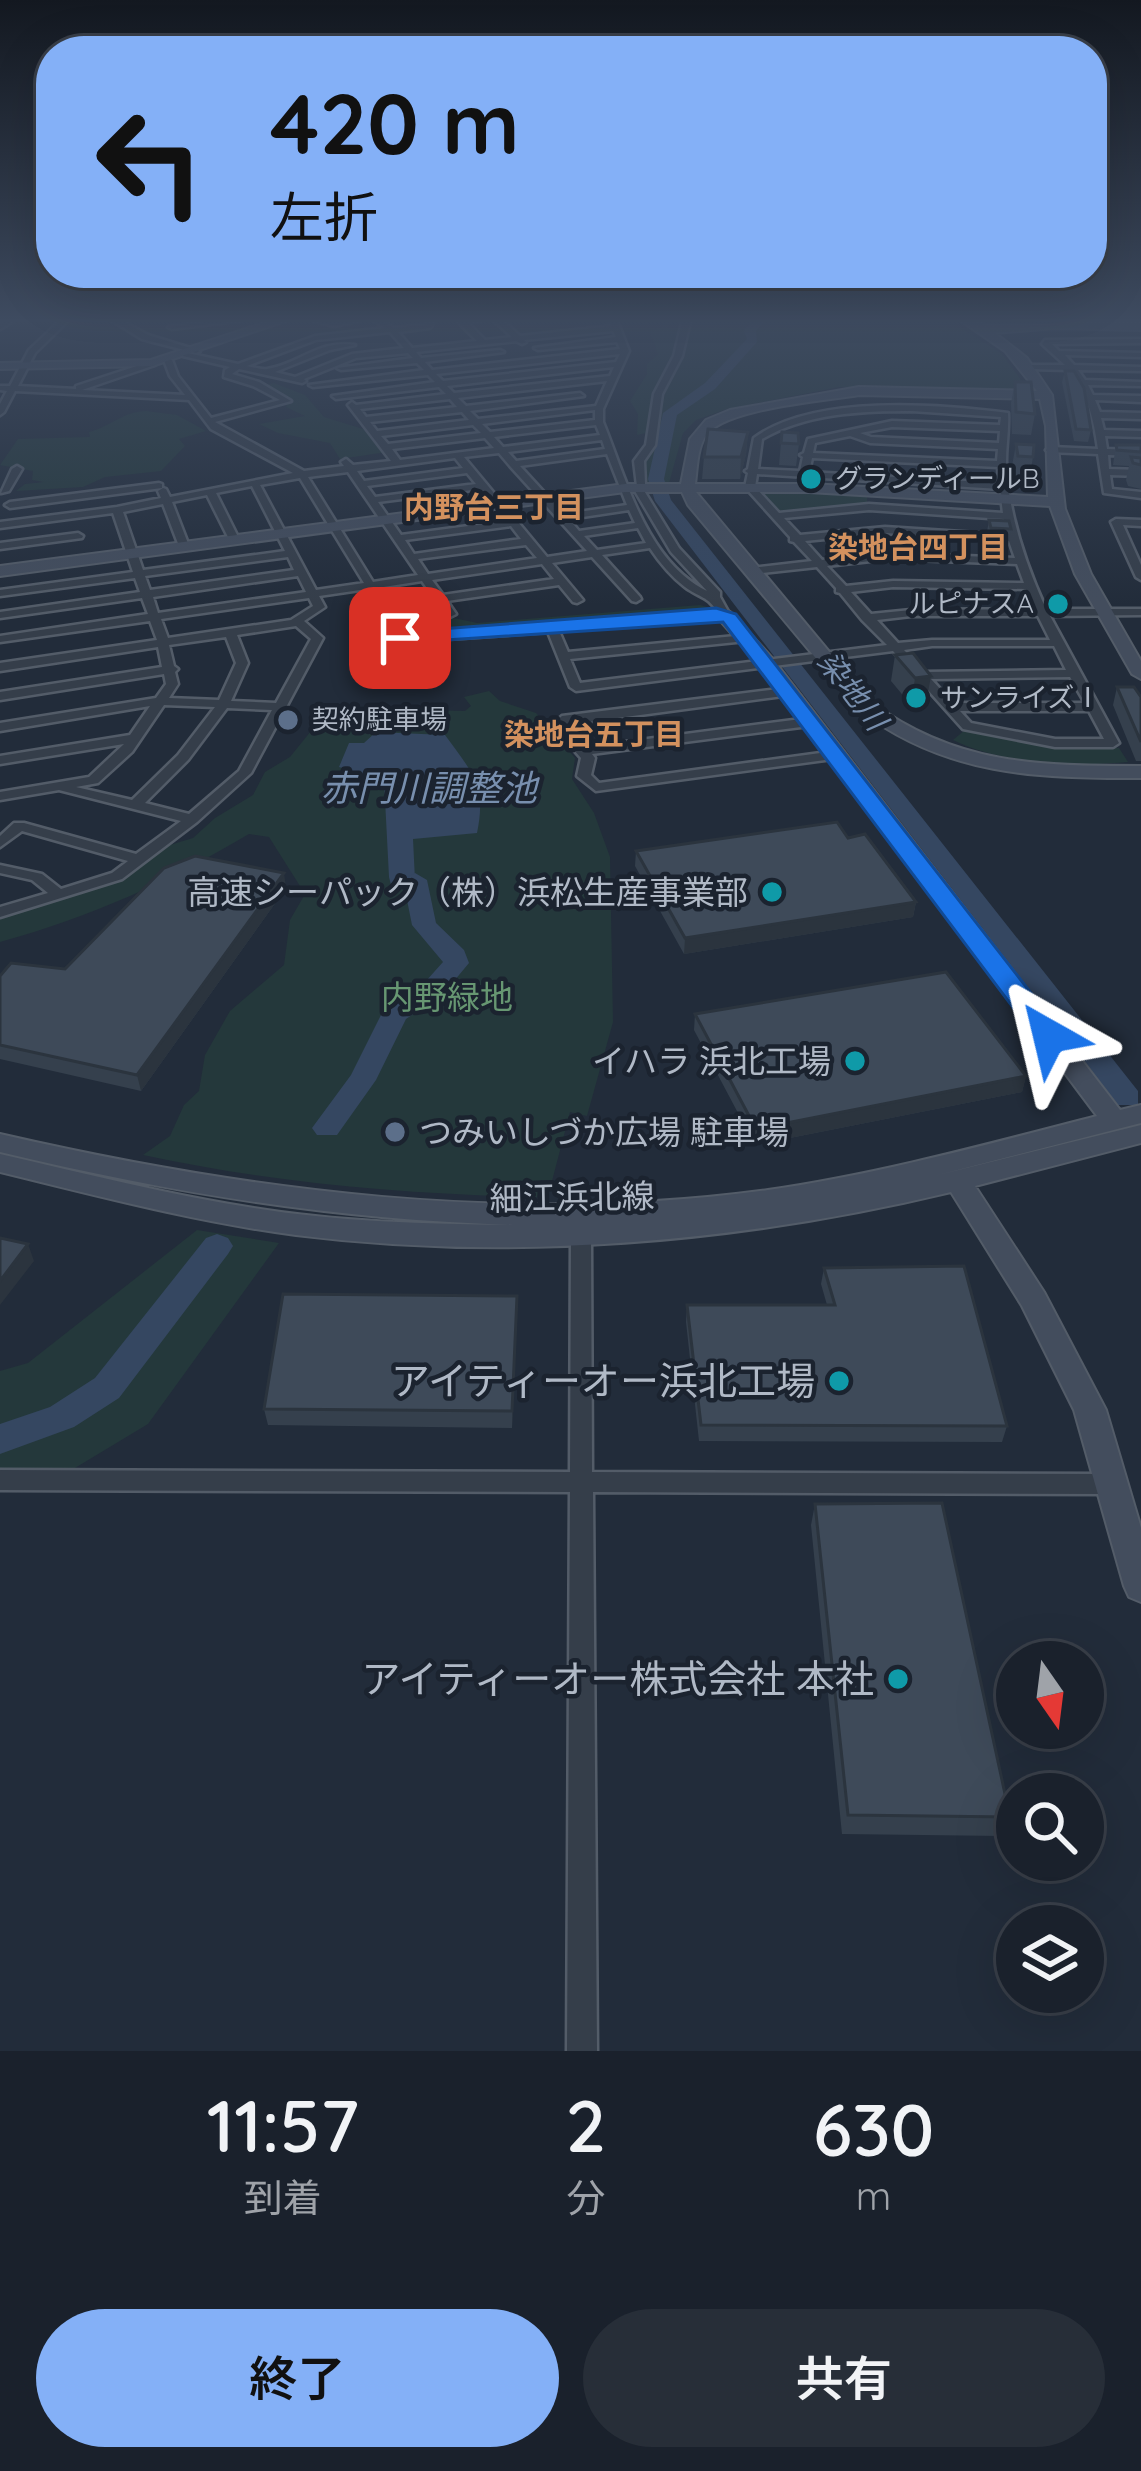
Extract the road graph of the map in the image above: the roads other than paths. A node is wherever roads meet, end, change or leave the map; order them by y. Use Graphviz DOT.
graph roads {
  1 [pos="203,414"];
  2 [pos="237,414"];
  3 [pos="362,414"];
  4 [pos="421,414"];
  5 [pos="467,414"];
  6 [pos="540,414"];
  7 [pos="568,414"];
  8 [pos="596,414"];
  9 [pos="655,414"];
  10 [pos="733,414"];
  11 [pos="809,414"];
  12 [pos="850,414"];
  13 [pos="1002,414"];
  14 [pos="1048,414"];
  15 [pos="1099,415"];
  16 [pos="1141,416"];
  17 [pos="818,418"];
  18 [pos="366,420"];
  19 [pos="209,421"];
  20 [pos="475,422"];
  21 [pos="1003,428"];
  22 [pos="849,433"];
  23 [pos="1101,433"];
  24 [pos="376,434"];
  25 [pos="1141,434"];
  26 [pos="488,435"];
  27 [pos="605,437"];
  28 [pos="1001,446"];
  29 [pos="388,447"];
  30 [pos="500,450"];
  31 [pos="1051,450"];
  32 [pos="611,451"];
  33 [pos="1102,452"];
  34 [pos="1141,453"];
  35 [pos="457,455"];
  36 [pos="805,455"];
  37 [pos="398,462"];
  38 [pos="513,464"];
  39 [pos="1000,464"];
  40 [pos="348,465"];
  41 [pos="17,469"];
  42 [pos="469,470"];
  43 [pos="1105,472"];
  44 [pos="1141,473"];
  45 [pos="302,474"];
  46 [pos="804,474"];
  47 [pos="750,479"];
  48 [pos="254,482"];
  49 [pos="362,484"];
  50 [pos="482,486"];
  51 [pos="638,488"];
  52 [pos="687,488"];
  53 [pos="2,491"];
  54 [pos="210,491"];
  55 [pos="1141,495"];
  56 [pos="544,498"];
  57 [pos="166,500"];
  58 [pos="374,500"];
  59 [pos="1003,500"];
  60 [pos="1056,502"];
  61 [pos="498,504"];
  62 [pos="10,505"];
  63 [pos="632,507"];
  64 [pos="117,510"];
  65 [pos="70,516"];
  66 [pos="562,517"];
  67 [pos="774,517"];
  68 [pos="387,519"];
  69 [pos="514,523"];
  70 [pos="1141,523"];
  71 [pos="6,524"];
  72 [pos="641,525"];
  73 [pos="332,526"];
  74 [pos="281,533"];
  75 [pos="577,534"];
  76 [pos="78,536"];
  77 [pos="400,538"];
  78 [pos="1010,538"];
  79 [pos="234,539"];
  80 [pos="794,539"];
  81 [pos="529,541"];
  82 [pos="652,545"];
  83 [pos="0,546"];
  84 [pos="184,546"];
  85 [pos="1134,552"];
  86 [pos="134,553"];
  87 [pos="594,553"];
  88 [pos="293,554"];
  89 [pos="413,557"];
  90 [pos="82,560"];
  91 [pos="545,561"];
  92 [pos="1018,561"];
  93 [pos="816,564"];
  94 [pos="0,571"];
  95 [pos="752,571"];
  96 [pos="303,572"];
  97 [pos="140,574"];
  98 [pos="1141,577"];
  99 [pos="427,578"];
  100 [pos="561,580"];
  101 [pos="368,585"];
  102 [pos="1028,586"];
  103 [pos="840,590"];
  104 [pos="0,593"];
  105 [pos="147,594"];
  106 [pos="313,594"];
  107 [pos="440,598"];
  108 [pos="713,598"];
  109 [pos="636,599"];
  110 [pos="577,600"];
  111 [pos="1042,612"];
  112 [pos="1101,612"];
  113 [pos="1141,612"];
  114 [pos="450,614"];
  115 [pos="0,615"];
  116 [pos="724,615"];
  117 [pos="155,616"];
  118 [pos="866,618"];
  119 [pos="294,625"];
  120 [pos="552,628"];
  121 [pos="230,632"];
  122 [pos="746,638"];
  123 [pos="0,639"];
  124 [pos="163,642"];
  125 [pos="1057,643"];
  126 [pos="894,647"];
  127 [pos="564,656"];
  128 [pos="823,656"];
  129 [pos="769,662"];
  130 [pos="0,667"];
  131 [pos="172,669"];
  132 [pos="1075,674"];
  133 [pos="1141,674"];
  134 [pos="923,676"];
  135 [pos="787,692"];
  136 [pos="0,695"];
  137 [pos="161,701"];
  138 [pos="222,704"];
  139 [pos="281,707"];
  140 [pos="950,707"];
  141 [pos="1094,707"];
  142 [pos="809,722"];
  143 [pos="0,727"];
  144 [pos="135,738"];
  145 [pos="583,752"];
  146 [pos="835,755"];
  147 [pos="0,760"];
  148 [pos="1141,772"];
  149 [pos="93,780"];
  150 [pos="57,786"];
  151 [pos="79,792"];
  152 [pos="0,796"];
  153 [pos="135,805"];
  154 [pos="192,819"];
  155 [pos="0,843"];
  156 [pos="140,860"];
  157 [pos="0,869"];
  158 [pos="60,896"];
  159 [pos="0,912"];
  160 [pos="1132,1121"];
  161 [pos="0,1143"];
  162 [pos="0,1162"];
  163 [pos="960,1184"];
  164 [pos="581,1237"];
  165 [pos="0,1480"];
  166 [pos="580,1484"];
  167 [pos="1111,1484"];
  168 [pos="1140,1578"];
  169 [pos="582,2051"];
  1 -- 19 [label="street"];
  2 -- 19 [label="street"];
  3 -- 18 [label="street"];
  4 -- 18 [label="street"];
  5 -- 20 [label="street"];
  6 -- 20 [label="street"];
  7 -- 26 [label="street"];
  8 -- 27 [label="street"];
  9 -- 51 [label="street"];
  10 -- 52 [label="street"];
  11 -- 17 [label="street"];
  12 -- 17 [label="street"];
  13 -- 21 [label="street"];
  14 -- 31 [label="street"];
  15 -- 16 [label="street"];
  15 -- 23 [label="street"];
  17 -- 22 [label="street"];
  17 -- 47 [label="street"];
  18 -- 24 [label="street"];
  19 -- 45 [label="street"];
  20 -- 24 [label="street"];
  20 -- 26 [label="street"];
  21 -- 22 [label="street"];
  21 -- 28 [label="street"];
  22 -- 28 [label="street"];
  22 -- 36 [label="street"];
  23 -- 25 [label="street"];
  23 -- 33 [label="street"];
  24 -- 29 [label="street"];
  26 -- 29 [label="street"];
  26 -- 30 [label="street"];
  27 -- 30 [label="street"];
  27 -- 32 [label="street"];
  28 -- 39 [label="street"];
  29 -- 37 [label="street"];
  30 -- 35 [label="street"];
  30 -- 38 [label="street"];
  31 -- 33 [label="street"];
  31 -- 60 [label="street"];
  32 -- 38 [label="street"];
  32 -- 51 [label="street"];
  33 -- 34 [label="street"];
  33 -- 43 [label="street"];
  35 -- 37 [label="street"];
  35 -- 42 [label="street"];
  36 -- 39 [label="street"];
  36 -- 46 [label="street"];
  37 -- 40 [label="street"];
  38 -- 56 [label="street"];
  39 -- 59 [label="street"];
  40 -- 45 [label="street"];
  40 -- 49 [label="street"];
  41 -- 53 [label="street"];
  42 -- 49 [label="street"];
  42 -- 50 [label="street"];
  43 -- 44 [label="street"];
  43 -- 55 [label="street"];
  45 -- 48 [label="street"];
  45 -- 73 [label="street"];
  46 -- 47 [label="street"];
  46 -- 59 [label="street"];
  47 -- 52 [label="street"];
  47 -- 59 [label="street"];
  47 -- 67 [label="street"];
  48 -- 54 [label="street"];
  48 -- 74 [label="street"];
  49 -- 58 [label="street"];
  50 -- 58 [label="street"];
  50 -- 61 [label="street"];
  51 -- 52 [label="street"];
  51 -- 56 [label="street"];
  51 -- 63 [label="street"];
  51 -- 108 [label="street"];
  52 -- 95 [label="street"];
  53 -- 62 [label="street"];
  54 -- 57 [label="street"];
  54 -- 79 [label="street"];
  56 -- 61 [label="street"];
  56 -- 66 [label="street"];
  57 -- 62 [label="street"];
  57 -- 64 [label="street"];
  57 -- 84 [label="street"];
  58 -- 68 [label="street"];
  59 -- 60 [label="street"];
  59 -- 67 [label="street"];
  59 -- 78 [label="street"];
  60 -- 112 [label="street"];
  61 -- 68 [label="street"];
  61 -- 69 [label="street"];
  62 -- 71 [label="street"];
  63 -- 66 [label="street"];
  63 -- 72 [label="street"];
  64 -- 65 [label="street"];
  64 -- 86 [label="street"];
  65 -- 71 [label="street"];
  65 -- 76 [label="street"];
  66 -- 75 [label="street"];
  67 -- 80 [label="street"];
  68 -- 73 [label="street"];
  68 -- 77 [label="street"];
  69 -- 77 [label="street"];
  69 -- 81 [label="street"];
  70 -- 85 [label="street"];
  72 -- 75 [label="street"];
  72 -- 82 [label="street"];
  73 -- 74 [label="street"];
  73 -- 101 [label="street"];
  74 -- 79 [label="street"];
  74 -- 88 [label="street"];
  75 -- 87 [label="street"];
  76 -- 83 [label="street"];
  76 -- 90 [label="street"];
  77 -- 89 [label="street"];
  78 -- 80 [label="street"];
  78 -- 92 [label="street"];
  79 -- 84 [label="street"];
  80 -- 93 [label="street"];
  81 -- 89 [label="street"];
  81 -- 91 [label="street"];
  82 -- 87 [label="street"];
  82 -- 108 [label="street"];
  84 -- 86 [label="street"];
  85 -- 98 [label="street"];
  86 -- 90 [label="street"];
  86 -- 97 [label="street"];
  87 -- 91 [label="street"];
  87 -- 109 [label="street"];
  88 -- 96 [label="street"];
  88 -- 97 [label="street"];
  89 -- 99 [label="street"];
  90 -- 94 [label="street"];
  91 -- 99 [label="street"];
  91 -- 100 [label="street"];
  92 -- 93 [label="street"];
  92 -- 102 [label="street"];
  93 -- 95 [label="street"];
  93 -- 103 [label="street"];
  95 -- 128 [label="street"];
  96 -- 105 [label="street"];
  96 -- 106 [label="street"];
  97 -- 104 [label="street"];
  97 -- 105 [label="street"];
  99 -- 101 [label="street"];
  99 -- 107 [label="street"];
  100 -- 107 [label="street"];
  100 -- 110 [label="street"];
  101 -- 106 [label="street"];
  101 -- 120 [label="street"];
  102 -- 103 [label="street"];
  102 -- 111 [label="street"];
  103 -- 118 [label="street"];
  105 -- 115 [label="street"];
  105 -- 117 [label="street"];
  106 -- 117 [label="street"];
  106 -- 119 [label="street"];
  107 -- 114 [label="street"];
  108 -- 116 [label="street"];
  111 -- 112 [label="street"];
  111 -- 118 [label="street"];
  111 -- 125 [label="street"];
  112 -- 113 [label="street"];
  112 -- 133 [label="street"];
  116 -- 120 [label="street"];
  116 -- 122 [label="street"];
  117 -- 123 [label="street"];
  117 -- 124 [label="street"];
  118 -- 126 [label="street"];
  119 -- 121 [label="street"];
  119 -- 139 [label="street"];
  120 -- 127 [label="street"];
  121 -- 124 [label="street"];
  121 -- 138 [label="street"];
  122 -- 127 [label="street"];
  122 -- 129 [label="street"];
  124 -- 130 [label="street"];
  124 -- 131 [label="street"];
  125 -- 126 [label="street"];
  125 -- 132 [label="street"];
  126 -- 128 [label="street"];
  126 -- 134 [label="street"];
  127 -- 129 [label="street"];
  128 -- 129 [label="street"];
  128 -- 148 [label="street"];
  129 -- 135 [label="street"];
  131 -- 136 [label="street"];
  131 -- 137 [label="street"];
  132 -- 134 [label="street"];
  132 -- 141 [label="street"];
  134 -- 140 [label="street"];
  135 -- 142 [label="street"];
  135 -- 145 [label="street"];
  137 -- 138 [label="street"];
  137 -- 143 [label="street"];
  137 -- 144 [label="street"];
  138 -- 139 [label="street"];
  138 -- 153 [label="street"];
  139 -- 154 [label="street"];
  140 -- 141 [label="street"];
  140 -- 141 [label="street"];
  142 -- 145 [label="street"];
  142 -- 146 [label="street"];
  144 -- 147 [label="street"];
  144 -- 149 [label="street"];
  145 -- 146 [label="street"];
  146 -- 160 [label="street"];
  149 -- 150 [label="street"];
  149 -- 151 [label="street"];
  150 -- 151 [label="street"];
  150 -- 152 [label="street"];
  151 -- 153 [label="street"];
  153 -- 154 [label="street"];
  154 -- 156 [label="street"];
  155 -- 156 [label="street"];
  156 -- 158 [label="street"];
  157 -- 158 [label="street"];
  158 -- 159 [label="street"];
  160 -- 161 [label="street, 細江浜北線"];
  160 -- 163 [label="street, 細江浜北線"];
  162 -- 164 [label="street, 細江浜北線"];
  163 -- 164 [label="street, 細江浜北線"];
  163 -- 167 [label="street"];
  164 -- 166 [label="street"];
  165 -- 166 [label="street"];
  166 -- 167 [label="street"];
  166 -- 169 [label="street"];
  167 -- 168 [label="street"];
}
